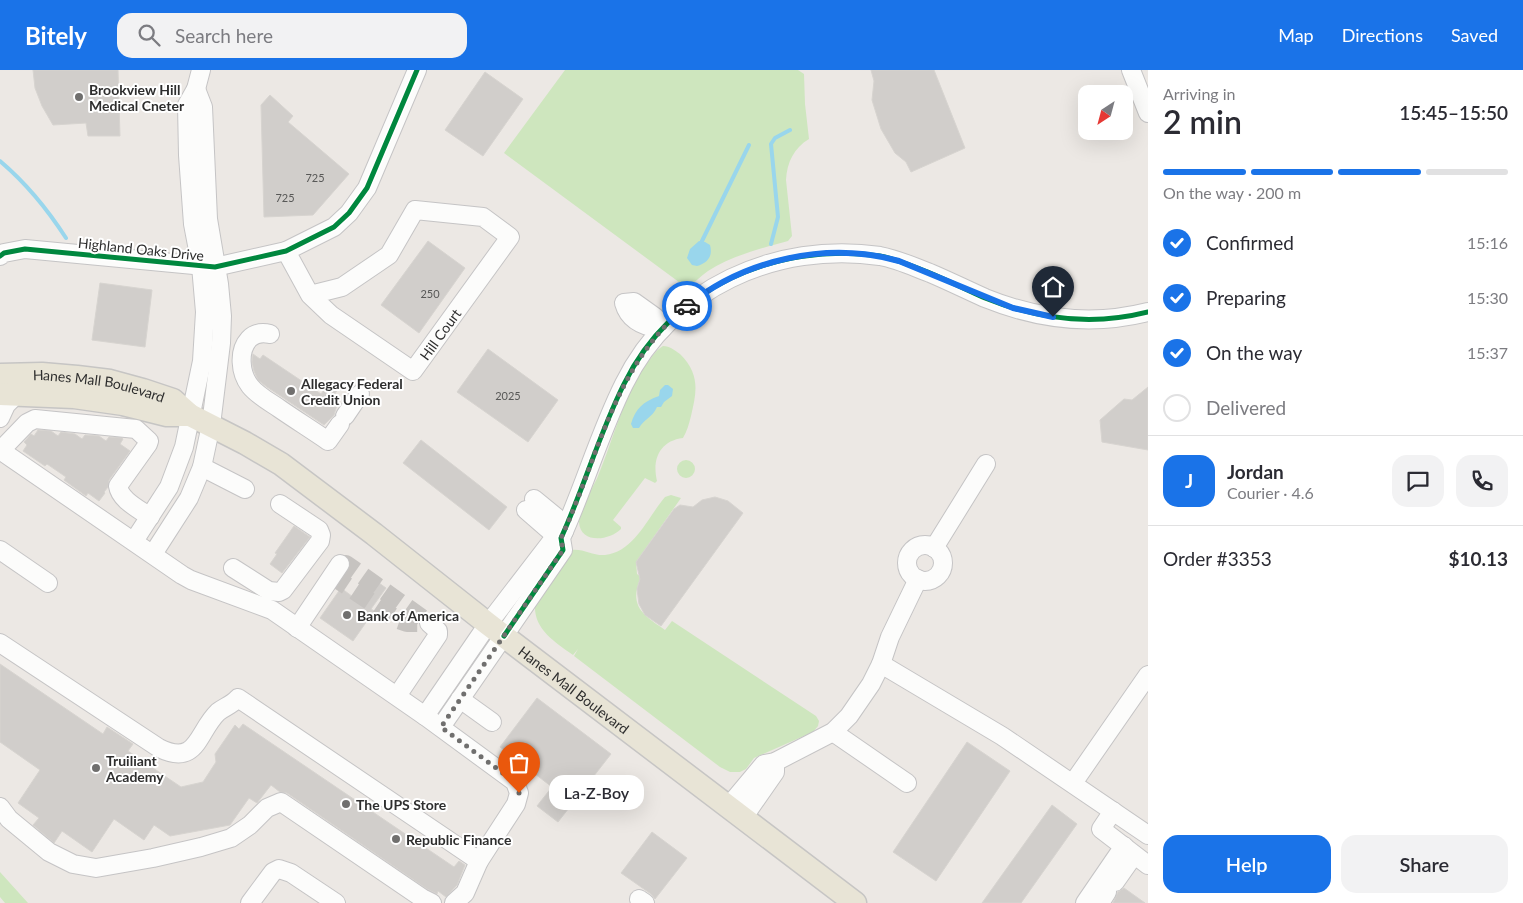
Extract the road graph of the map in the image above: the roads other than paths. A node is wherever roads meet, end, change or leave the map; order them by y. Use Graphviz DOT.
graph roads {
  1 [pos="201,70"];
  2 [pos="417,70"];
  3 [pos="1131,70"];
  4 [pos="1148,113"];
  5 [pos="286,251"];
  6 [pos="0,256"];
  7 [pos="208,266"];
  8 [pos="310,295"];
  9 [pos="1148,312"];
  10 [pos="270,334"];
  11 [pos="5,381"];
  12 [pos="360,394"];
  13 [pos="190,415"];
  14 [pos="0,418"];
  15 [pos="211,425"];
  16 [pos="0,449"];
  17 [pos="986,464"];
  18 [pos="202,467"];
  19 [pos="245,489"];
  20 [pos="280,504"];
  21 [pos="530,504"];
  22 [pos="150,517"];
  23 [pos="562,535"];
  24 [pos="134,541"];
  25 [pos="934,548"];
  26 [pos="0,550"];
  27 [pos="153,554"];
  28 [pos="340,564"];
  29 [pos="233,568"];
  30 [pos="918,579"];
  31 [pos="48,583"];
  32 [pos="429,623"];
  33 [pos="297,628"];
  34 [pos="496,630"];
  35 [pos="0,643"];
  36 [pos="880,664"];
  37 [pos="1148,675"];
  38 [pos="397,696"];
  39 [pos="460,699"];
  40 [pos="425,716"];
  41 [pos="492,722"];
  42 [pos="441,727"];
  43 [pos="833,732"];
  44 [pos="907,783"];
  45 [pos="1073,783"];
  46 [pos="0,807"];
  47 [pos="1113,811"];
  48 [pos="736,812"];
  49 [pos="1148,835"];
  50 [pos="1135,855"];
  51 [pos="479,861"];
  52 [pos="1108,892"];
  53 [pos="846,900"];
  54 [pos="250,903"];
  55 [pos="336,903"];
  56 [pos="432,903"];
  57 [pos="454,903"];
  58 [pos="1085,903"];
  1 -- 7 [label="street"];
  2 -- 5 [label="street, Highland Oaks Drive"];
  3 -- 4 [label="street"];
  5 -- 7 [label="street, Highland Oaks Drive"];
  5 -- 8 [label="street, Hill Court"];
  6 -- 7 [label="street, Highland Oaks Drive"];
  7 -- 13 [label="street"];
  7 -- 15 [label="street"];
  8 -- 8 [label="street, Hill Court"];
  9 -- 23 [label="street"];
  10 -- 12 [label="street"];
  11 -- 13 [label="main road, Hanes Mall Boulevard"];
  11 -- 14 [label="street"];
  13 -- 15 [label="main road, Hanes Mall Boulevard"];
  13 -- 22 [label="street"];
  15 -- 18 [label="street"];
  15 -- 34 [label="main road, Hanes Mall Boulevard"];
  16 -- 22 [label="street"];
  16 -- 24 [label="street"];
  17 -- 25 [label="street"];
  18 -- 19 [label="street"];
  18 -- 27 [label="street"];
  20 -- 29 [label="street"];
  21 -- 23 [label="street"];
  22 -- 24 [label="street"];
  23 -- 34 [label="street"];
  24 -- 27 [label="street"];
  25 -- 30 [label="street"];
  25 -- 30 [label="street"];
  26 -- 31 [label="street"];
  27 -- 33 [label="street"];
  28 -- 33 [label="street"];
  30 -- 36 [label="street"];
  32 -- 38 [label="street"];
  33 -- 38 [label="street"];
  34 -- 39 [label="street"];
  34 -- 40 [label="street"];
  34 -- 48 [label="main road, Hanes Mall Boulevard"];
  35 -- 51 [label="street"];
  36 -- 43 [label="street"];
  36 -- 45 [label="street"];
  37 -- 45 [label="street"];
  38 -- 40 [label="street"];
  39 -- 41 [label="street"];
  39 -- 42 [label="street"];
  40 -- 42 [label="street"];
  42 -- 51 [label="street"];
  43 -- 44 [label="street"];
  43 -- 48 [label="street"];
  45 -- 47 [label="street"];
  46 -- 56 [label="street"];
  47 -- 49 [label="street"];
  47 -- 50 [label="street"];
  48 -- 53 [label="main road, Hanes Mall Boulevard"];
  50 -- 52 [label="street"];
  50 -- 58 [label="street"];
  51 -- 57 [label="street"];
  54 -- 55 [label="street"];
}
